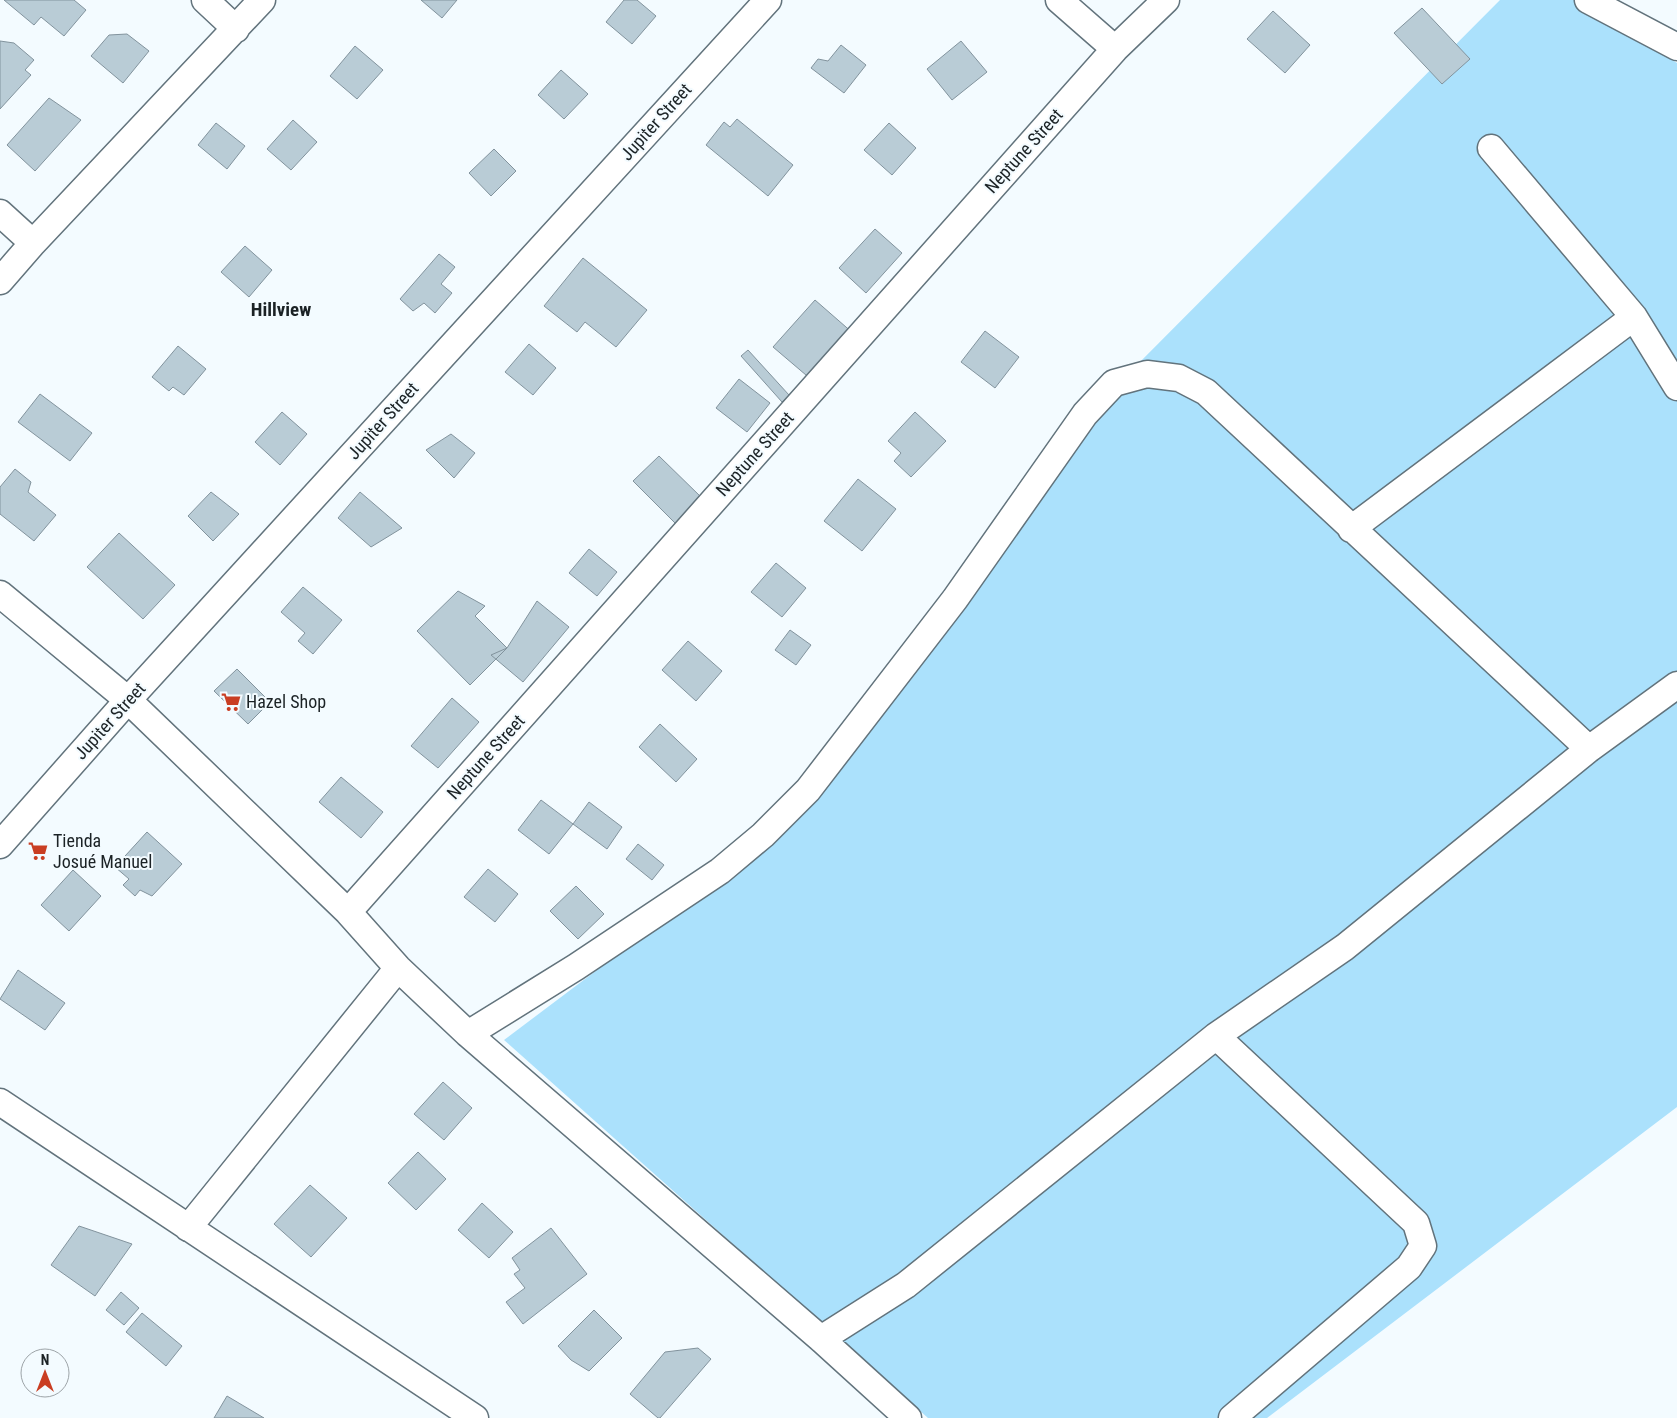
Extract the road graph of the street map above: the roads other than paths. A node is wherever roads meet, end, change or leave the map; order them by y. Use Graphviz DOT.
graph roads {
  1 [pos="205,0"];
  2 [pos="262,0"];
  3 [pos="768,0"];
  4 [pos="1059,0"];
  5 [pos="1166,0"];
  6 [pos="1588,0"];
  7 [pos="236,29"];
  8 [pos="1677,48"];
  9 [pos="1115,49"];
  10 [pos="1491,148"];
  11 [pos="0,213"];
  12 [pos="33,243"];
  13 [pos="0,281"];
  14 [pos="1634,317"];
  15 [pos="1677,387"];
  16 [pos="1351,529"];
  17 [pos="0,594"];
  18 [pos="1677,685"];
  19 [pos="128,700"];
  20 [pos="1589,749"];
  21 [pos="0,845"];
  22 [pos="348,912"];
  23 [pos="398,968"];
  24 [pos="468,1034"];
  25 [pos="1216,1036"];
  26 [pos="0,1102"];
  27 [pos="188,1228"];
  28 [pos="821,1339"];
  29 [pos="475,1418"];
  30 [pos="908,1418"];
  31 [pos="1232,1418"];
  1 -- 7 [label="street"];
  2 -- 7 [label="street"];
  3 -- 19 [label="street, Jupiter Street"];
  4 -- 9 [label="street"];
  5 -- 9 [label="street, Neptune Street"];
  6 -- 8 [label="street"];
  7 -- 12 [label="street"];
  9 -- 22 [label="street, Neptune Street"];
  10 -- 14 [label="street"];
  11 -- 12 [label="street"];
  12 -- 13 [label="street"];
  14 -- 15 [label="street"];
  14 -- 16 [label="street"];
  16 -- 20 [label="street"];
  16 -- 24 [label="street"];
  17 -- 19 [label="street"];
  18 -- 20 [label="street"];
  19 -- 21 [label="street, Jupiter Street"];
  19 -- 22 [label="street"];
  20 -- 25 [label="street"];
  22 -- 23 [label="street"];
  23 -- 24 [label="street"];
  23 -- 27 [label="street"];
  24 -- 28 [label="street"];
  25 -- 28 [label="street"];
  25 -- 31 [label="street"];
  26 -- 27 [label="street"];
  27 -- 29 [label="street"];
  28 -- 30 [label="street"];
}
